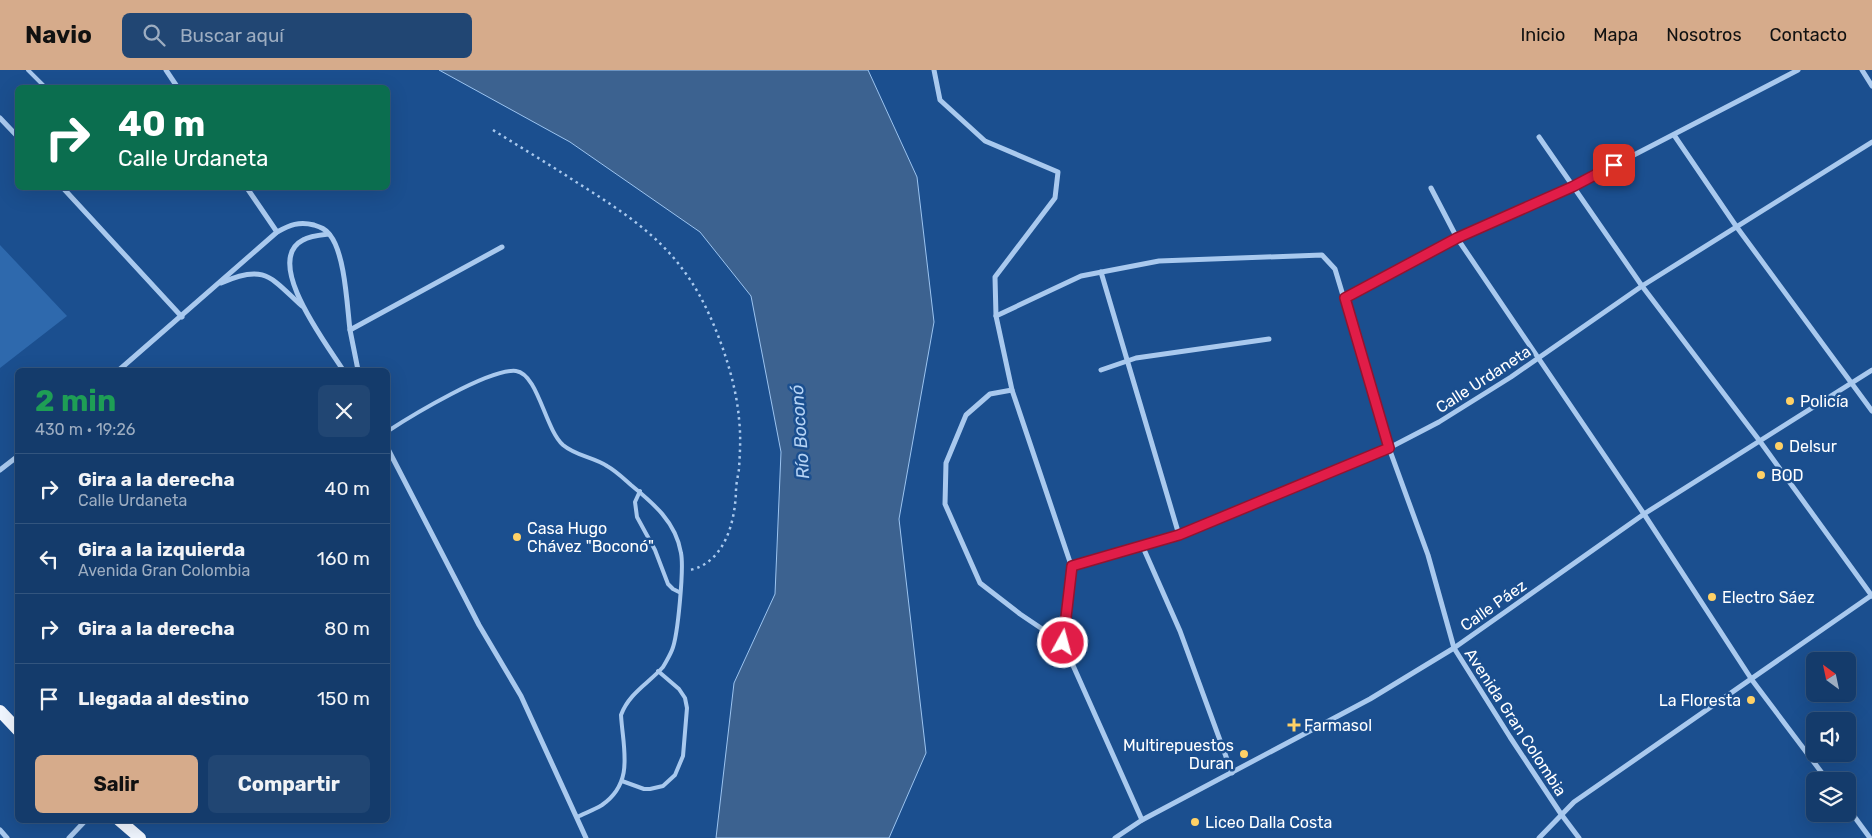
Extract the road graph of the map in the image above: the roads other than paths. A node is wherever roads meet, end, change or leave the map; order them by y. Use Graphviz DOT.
graph roads {
  1 [pos="28,70"];
  2 [pos="166,70"];
  3 [pos="934,70"];
  4 [pos="1798,70"];
  5 [pos="1862,70"];
  6 [pos="43,85"];
  7 [pos="176,85"];
  8 [pos="1872,86"];
  9 [pos="0,118"];
  10 [pos="15,134"];
  11 [pos="1674,135"];
  12 [pos="1538,138"];
  13 [pos="1872,142"];
  14 [pos="1572,187"];
  15 [pos="1431,188"];
  16 [pos="65,190"];
  17 [pos="248,190"];
  18 [pos="1736,226"];
  19 [pos="277,232"];
  20 [pos="329,234"];
  21 [pos="1457,238"];
  22 [pos="502,247"];
  23 [pos="1101,272"];
  24 [pos="216,286"];
  25 [pos="1642,286"];
  26 [pos="1345,298"];
  27 [pos="304,308"];
  28 [pos="996,316"];
  29 [pos="182,317"];
  30 [pos="350,330"];
  31 [pos="1269,340"];
  32 [pos="1537,358"];
  33 [pos="1128,360"];
  34 [pos="121,368"];
  35 [pos="342,368"];
  36 [pos="358,368"];
  37 [pos="1101,370"];
  38 [pos="1872,370"];
  39 [pos="1852,383"];
  40 [pos="1012,390"];
  41 [pos="1872,411"];
  42 [pos="390,430"];
  43 [pos="1759,440"];
  44 [pos="1389,448"];
  45 [pos="390,453"];
  46 [pos="15,458"];
  47 [pos="0,470"];
  48 [pos="640,492"];
  49 [pos="1644,514"];
  50 [pos="1179,535"];
  51 [pos="1142,545"];
  52 [pos="1072,566"];
  53 [pos="679,592"];
  54 [pos="1872,595"];
  55 [pos="1063,643"];
  56 [pos="1454,648"];
  57 [pos="658,671"];
  58 [pos="1752,680"];
  59 [pos="0,711"];
  60 [pos="15,727"];
  61 [pos="1821,772"];
  62 [pos="1232,773"];
  63 [pos="622,781"];
  64 [pos="1561,814"];
  65 [pos="577,817"];
  66 [pos="1856,819"];
  67 [pos="1142,820"];
  68 [pos="83,823"];
  69 [pos="122,823"];
  70 [pos="0,830"];
  71 [pos="7,838"];
  72 [pos="70,838"];
  73 [pos="140,838"];
  74 [pos="586,838"];
  75 [pos="1115,838"];
  76 [pos="1539,838"];
  77 [pos="1579,838"];
  78 [pos="1870,838"];
  1 -- 6 [label="lane"];
  2 -- 7 [label="street"];
  3 -- 28 [label="street"];
  4 -- 11 [label="street"];
  5 -- 8 [label="street"];
  9 -- 10 [label="street"];
  11 -- 14 [label="street"];
  11 -- 18 [label="street"];
  12 -- 14 [label="street"];
  13 -- 18 [label="street, Calle Urdaneta"];
  14 -- 21 [label="street"];
  14 -- 25 [label="street"];
  15 -- 21 [label="street"];
  16 -- 29 [label="street"];
  17 -- 19 [label="street"];
  18 -- 25 [label="street, Calle Urdaneta"];
  18 -- 39 [label="street"];
  19 -- 20 [label="street"];
  19 -- 24 [label="street"];
  20 -- 27 [label="street"];
  20 -- 30 [label="street"];
  21 -- 26 [label="street"];
  21 -- 32 [label="street"];
  22 -- 30 [label="street"];
  23 -- 26 [label="street, Avenida Gran Colombia"];
  23 -- 28 [label="street, Avenida Gran Colombia"];
  23 -- 33 [label="street"];
  24 -- 27 [label="street"];
  24 -- 29 [label="street"];
  25 -- 32 [label="street, Calle Urdaneta"];
  25 -- 43 [label="street"];
  26 -- 44 [label="street, Avenida Gran Colombia"];
  27 -- 35 [label="street"];
  28 -- 40 [label="street"];
  29 -- 34 [label="street"];
  30 -- 36 [label="street"];
  31 -- 33 [label="street"];
  32 -- 44 [label="street, Calle Urdaneta"];
  32 -- 49 [label="street"];
  33 -- 37 [label="street"];
  33 -- 50 [label="street"];
  38 -- 39 [label="street, Calle Páez"];
  39 -- 41 [label="street"];
  39 -- 43 [label="street, Calle Páez"];
  40 -- 52 [label="street"];
  40 -- 55 [label="street"];
  42 -- 48 [label="lane"];
  43 -- 49 [label="street, Calle Páez"];
  43 -- 54 [label="street"];
  44 -- 50 [label="street, Calle Urdaneta"];
  44 -- 56 [label="street, Avenida Gran Colombia"];
  45 -- 65 [label="street"];
  46 -- 47 [label="street"];
  48 -- 53 [label="lane"];
  48 -- 53 [label="lane"];
  49 -- 56 [label="street, Calle Páez"];
  49 -- 58 [label="street"];
  50 -- 51 [label="street, Calle Urdaneta"];
  51 -- 52 [label="street, Calle Urdaneta"];
  51 -- 62 [label="street"];
  52 -- 55 [label="street"];
  53 -- 57 [label="lane"];
  54 -- 58 [label="street"];
  55 -- 67 [label="street"];
  56 -- 62 [label="street, Calle Páez"];
  56 -- 64 [label="street, Avenida Gran Colombia"];
  57 -- 63 [label="lane"];
  57 -- 63 [label="lane"];
  58 -- 61 [label="street"];
  58 -- 64 [label="street"];
  59 -- 60 [label="main road"];
  62 -- 67 [label="street, Calle Páez"];
  63 -- 65 [label="lane"];
  64 -- 76 [label="street"];
  64 -- 77 [label="street, Avenida Gran Colombia"];
  65 -- 74 [label="street"];
  66 -- 78 [label="street"];
  67 -- 75 [label="street, Calle Páez"];
  68 -- 72 [label="street"];
  69 -- 73 [label="main road"];
  70 -- 71 [label="street"];
}
